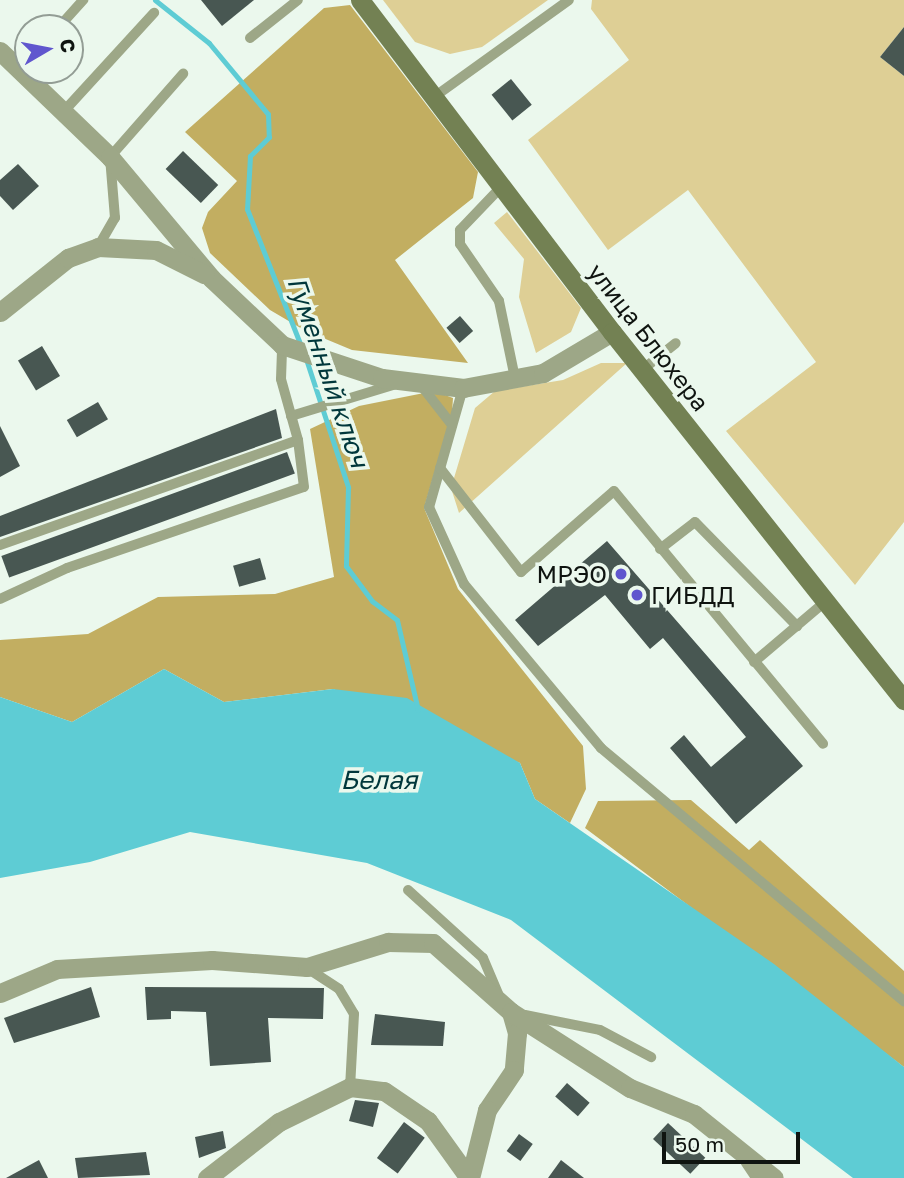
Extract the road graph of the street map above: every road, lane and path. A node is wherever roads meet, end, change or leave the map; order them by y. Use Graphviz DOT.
graph roads {
  1 [pos="83,0"];
  2 [pos="298,0"];
  3 [pos="360,0"];
  4 [pos="569,0"];
  5 [pos="154,13"];
  6 [pos="70,14"];
  7 [pos="250,38"];
  8 [pos="183,74"];
  9 [pos="41,84"];
  10 [pos="434,97"];
  11 [pos="65,110"];
  12 [pos="110,157"];
  13 [pos="502,186"];
  14 [pos="98,247"];
  15 [pos="211,278"];
  16 [pos="0,312"];
  17 [pos="612,332"];
  18 [pos="676,342"];
  19 [pos="282,345"];
  20 [pos="642,370"];
  21 [pos="515,379"];
  22 [pos="413,382"];
  23 [pos="463,388"];
  24 [pos="291,416"];
  25 [pos="452,425"];
  26 [pos="298,440"];
  27 [pos="440,468"];
  28 [pos="0,545"];
  29 [pos="660,549"];
  30 [pos="0,599"];
  31 [pos="826,601"];
  32 [pos="797,626"];
  33 [pos="754,662"];
  34 [pos="904,700"];
  35 [pos="823,744"];
  36 [pos="408,890"];
  37 [pos="307,967"];
  38 [pos="0,993"];
  39 [pos="904,1001"];
  40 [pos="506,1006"];
  41 [pos="651,1057"];
  42 [pos="350,1087"];
  43 [pos="737,1148"];
  44 [pos="207,1178"];
  45 [pos="470,1178"];
  46 [pos="756,1178"];
  47 [pos="774,1178"];
  1 -- 6 [label="lane"];
  2 -- 7 [label="lane"];
  3 -- 10 [label="main road, улица Блюхера"];
  4 -- 10 [label="lane"];
  5 -- 11 [label="lane"];
  8 -- 12 [label="lane"];
  9 -- 11 [label="street"];
  10 -- 13 [label="main road, улица Блюхера"];
  11 -- 12 [label="street"];
  12 -- 14 [label="lane"];
  12 -- 15 [label="street"];
  13 -- 17 [label="main road, улица Блюхера"];
  13 -- 21 [label="lane"];
  14 -- 15 [label="street"];
  14 -- 16 [label="street"];
  15 -- 19 [label="street"];
  17 -- 20 [label="main road, улица Блюхера"];
  17 -- 21 [label="street"];
  18 -- 20 [label="lane"];
  19 -- 22 [label="street"];
  19 -- 24 [label="lane"];
  20 -- 31 [label="main road, улица Блюхера"];
  21 -- 23 [label="street"];
  22 -- 23 [label="street"];
  22 -- 24 [label="lane"];
  22 -- 25 [label="lane"];
  23 -- 25 [label="lane"];
  24 -- 26 [label="lane"];
  25 -- 27 [label="lane"];
  26 -- 28 [label="lane"];
  26 -- 30 [label="lane"];
  27 -- 29 [label="lane"];
  27 -- 39 [label="lane"];
  29 -- 32 [label="lane"];
  29 -- 33 [label="lane"];
  31 -- 32 [label="lane"];
  31 -- 34 [label="main road, улица Блюхера"];
  32 -- 33 [label="lane"];
  33 -- 35 [label="lane"];
  36 -- 40 [label="lane"];
  37 -- 38 [label="street"];
  37 -- 40 [label="street"];
  37 -- 42 [label="lane"];
  40 -- 41 [label="lane"];
  40 -- 43 [label="street"];
  40 -- 45 [label="street"];
  42 -- 44 [label="street"];
  42 -- 45 [label="street"];
  43 -- 46 [label="lane"];
  43 -- 47 [label="street"];
}
